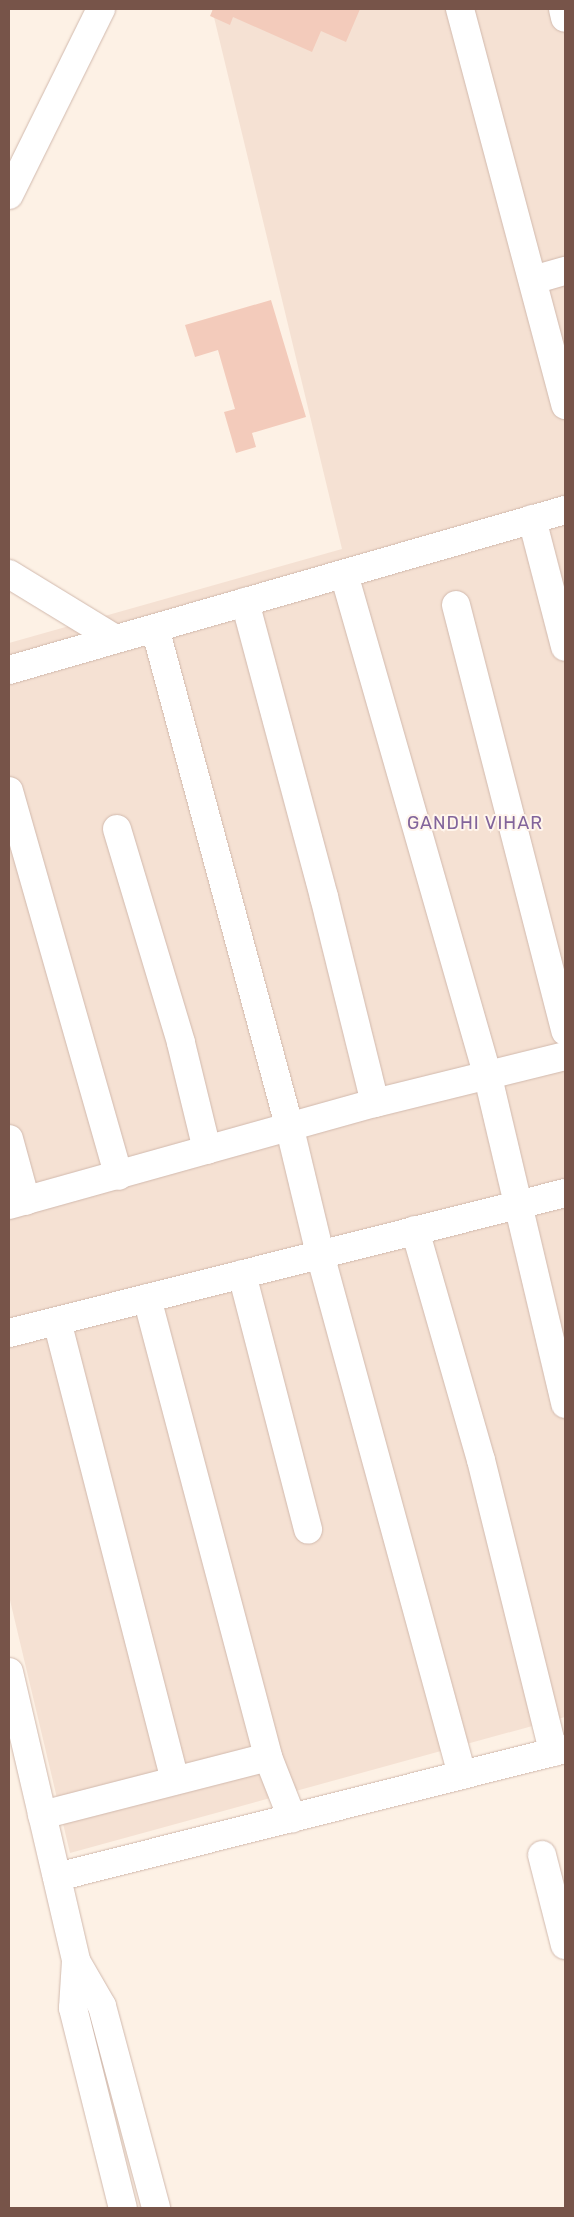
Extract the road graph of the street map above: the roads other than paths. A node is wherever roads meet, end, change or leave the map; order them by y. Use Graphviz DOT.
graph roads {
  1 [pos="101,9"];
  2 [pos="460,9"];
  3 [pos="563,9"];
  4 [pos="565,18"];
  5 [pos="9,196"];
  6 [pos="565,271"];
  7 [pos="533,280"];
  8 [pos="565,405"];
  9 [pos="565,510"];
  10 [pos="532,519"];
  11 [pos="9,574"];
  12 [pos="344,574"];
  13 [pos="245,602"];
  14 [pos="456,605"];
  15 [pos="155,628"];
  16 [pos="114,638"];
  17 [pos="565,647"];
  18 [pos="9,670"];
  19 [pos="9,791"];
  20 [pos="117,829"];
  21 [pos="565,1032"];
  22 [pos="565,1056"];
  23 [pos="488,1077"];
  24 [pos="375,1103"];
  25 [pos="290,1128"];
  26 [pos="9,1139"];
  27 [pos="207,1150"];
  28 [pos="119,1176"];
  29 [pos="565,1193"];
  30 [pos="17,1203"];
  31 [pos="519,1204"];
  32 [pos="415,1230"];
  33 [pos="320,1254"];
  34 [pos="242,1274"];
  35 [pos="147,1298"];
  36 [pos="57,1321"];
  37 [pos="9,1333"];
  38 [pos="565,1404"];
  39 [pos="308,1530"];
  40 [pos="9,1672"];
  41 [pos="559,1750"];
  42 [pos="268,1756"];
  43 [pos="462,1775"];
  44 [pos="175,1780"];
  45 [pos="42,1815"];
  46 [pos="292,1818"];
  47 [pos="542,1855"];
  48 [pos="57,1877"];
  49 [pos="565,1945"];
  50 [pos="76,1961"];
  51 [pos="124,2208"];
  52 [pos="156,2208"];
  1 -- 5 [label="street"];
  2 -- 7 [label="street"];
  3 -- 4 [label="street"];
  6 -- 7 [label="street"];
  7 -- 8 [label="street"];
  9 -- 10 [label="street"];
  10 -- 12 [label="street"];
  10 -- 17 [label="street"];
  11 -- 16 [label="street"];
  12 -- 13 [label="street"];
  12 -- 23 [label="street"];
  13 -- 15 [label="street"];
  13 -- 24 [label="street"];
  14 -- 21 [label="street"];
  15 -- 16 [label="street"];
  15 -- 25 [label="street"];
  16 -- 18 [label="street"];
  19 -- 28 [label="street"];
  20 -- 27 [label="street"];
  22 -- 23 [label="street"];
  23 -- 24 [label="street"];
  23 -- 31 [label="street"];
  24 -- 25 [label="street"];
  25 -- 27 [label="street"];
  25 -- 33 [label="street"];
  26 -- 30 [label="street"];
  27 -- 28 [label="street"];
  28 -- 30 [label="street"];
  29 -- 31 [label="street"];
  31 -- 32 [label="street"];
  31 -- 38 [label="street"];
  32 -- 33 [label="street"];
  32 -- 41 [label="street"];
  33 -- 34 [label="street"];
  33 -- 43 [label="street"];
  34 -- 35 [label="street"];
  34 -- 39 [label="street"];
  35 -- 36 [label="street"];
  35 -- 42 [label="street"];
  36 -- 37 [label="street"];
  36 -- 44 [label="street"];
  40 -- 45 [label="street"];
  41 -- 43 [label="street"];
  42 -- 44 [label="street"];
  42 -- 46 [label="street"];
  43 -- 46 [label="street"];
  44 -- 45 [label="street"];
  45 -- 48 [label="street"];
  46 -- 48 [label="street"];
  47 -- 49 [label="street"];
  48 -- 50 [label="street"];
  50 -- 51 [label="street"];
  50 -- 52 [label="street"];
}
